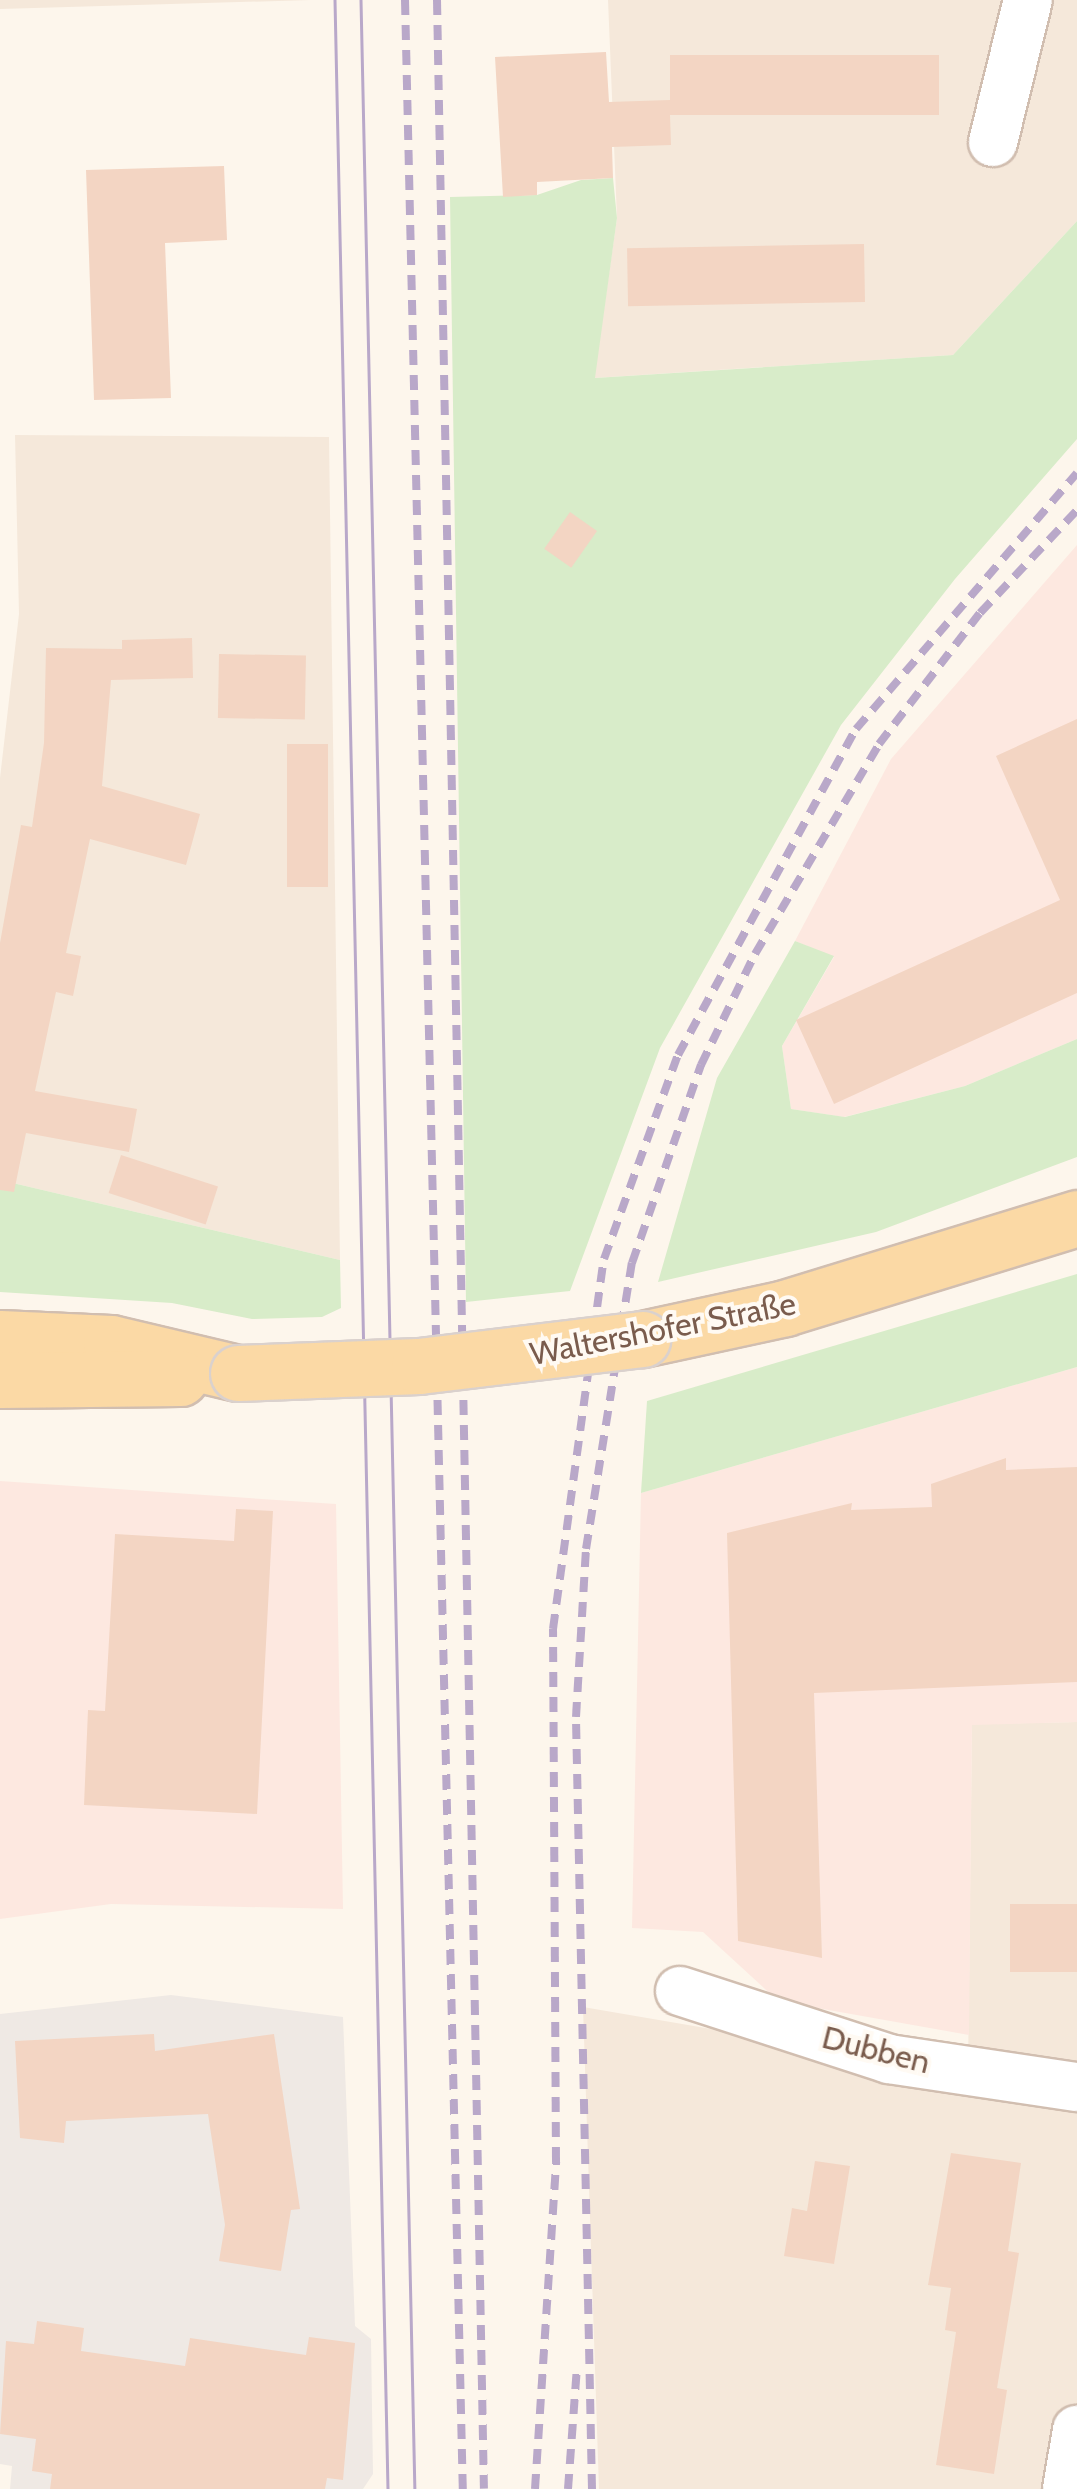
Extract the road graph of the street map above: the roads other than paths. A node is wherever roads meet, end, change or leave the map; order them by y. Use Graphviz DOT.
graph roads {
  1 [pos="1028,0"];
  2 [pos="993,142"];
  3 [pos="1077,1218"];
  4 [pos="0,1338"];
  5 [pos="238,1374"];
  6 [pos="0,1380"];
  7 [pos="680,1991"];
  8 [pos="1077,2086"];
  9 [pos="1077,2430"];
  10 [pos="1068,2489"];
  1 -- 2 [label="street"];
  3 -- 5 [label="main road, Waltershofer Straße, bridge"];
  4 -- 5 [label="main road, Waltershofer Straße"];
  5 -- 6 [label="main road, Waltershofer Straße"];
  7 -- 8 [label="street, Dubben"];
  9 -- 10 [label="street"];
}
